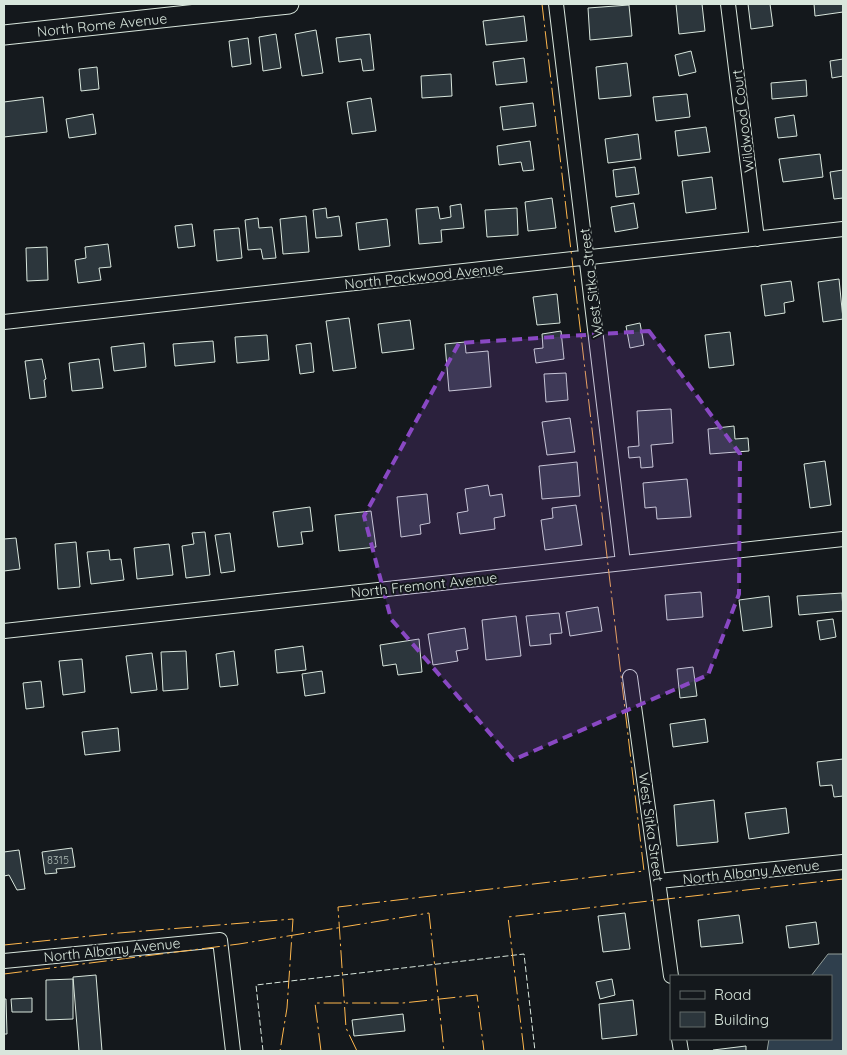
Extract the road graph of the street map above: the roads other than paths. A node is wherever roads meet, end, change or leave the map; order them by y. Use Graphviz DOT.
graph roads {
  1 [pos="289,4"];
  2 [pos="556,4"];
  3 [pos="728,4"];
  4 [pos="4,36"];
  5 [pos="843,229"];
  6 [pos="757,239"];
  7 [pos="588,258"];
  8 [pos="4,322"];
  9 [pos="843,539"];
  10 [pos="623,563"];
  11 [pos="4,631"];
  12 [pos="630,677"];
  13 [pos="843,862"];
  14 [pos="659,881"];
  15 [pos="4,961"];
  16 [pos="671,975"];
  17 [pos="233,1051"];
  1 -- 4 [label="street, North Rome Avenue"];
  2 -- 7 [label="street, West Sitka Street"];
  3 -- 6 [label="street, Wildwood Court"];
  5 -- 6 [label="street, North Packwood Avenue"];
  6 -- 7 [label="street, North Packwood Avenue"];
  7 -- 8 [label="street, North Packwood Avenue"];
  7 -- 10 [label="street, West Sitka Street"];
  9 -- 10 [label="street, North Fremont Avenue"];
  10 -- 11 [label="street, North Fremont Avenue"];
  12 -- 14 [label="street, West Sitka Street"];
  13 -- 14 [label="street, North Albany Avenue"];
  14 -- 16 [label="street, West Sitka Street"];
  15 -- 17 [label="street, North Albany Avenue"];
}
